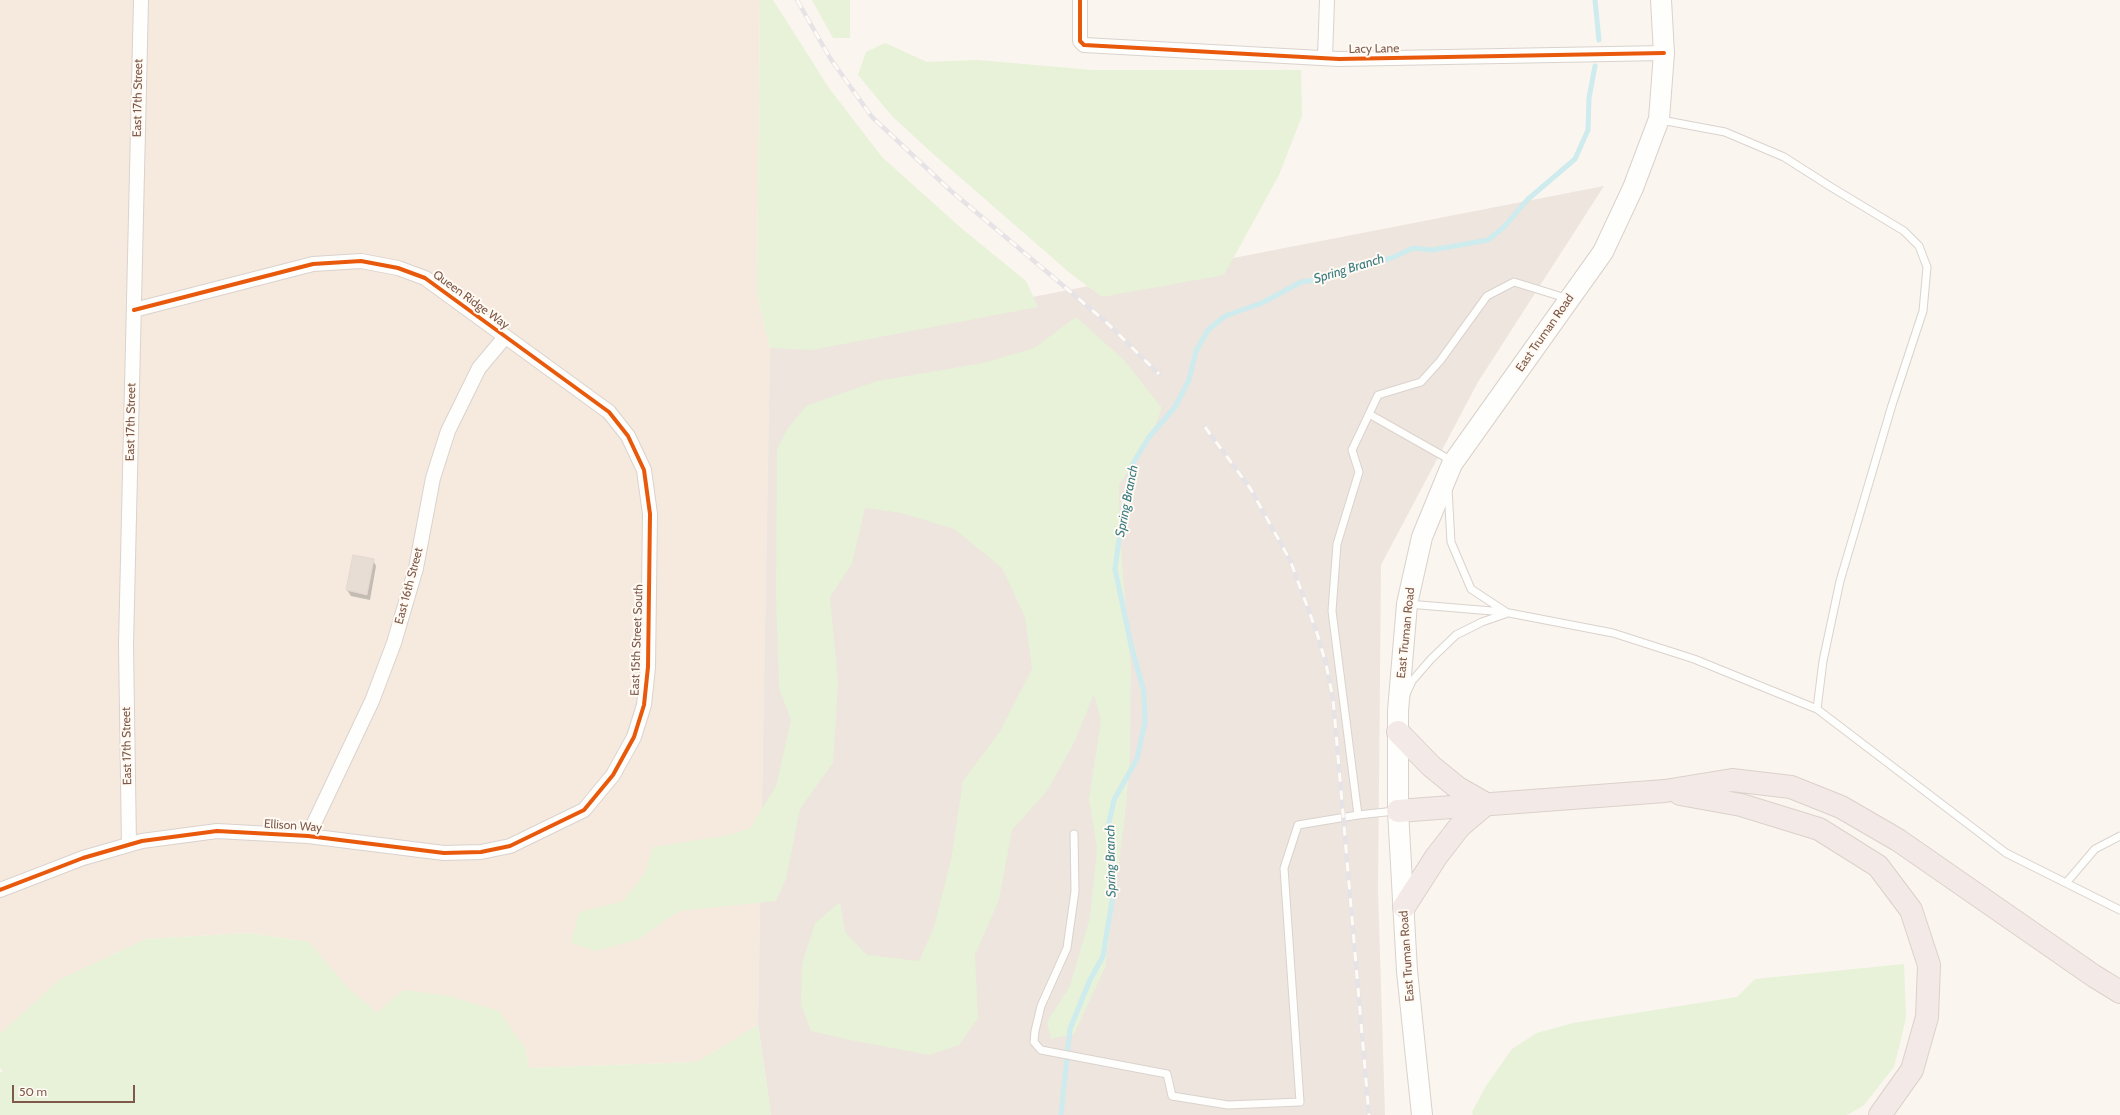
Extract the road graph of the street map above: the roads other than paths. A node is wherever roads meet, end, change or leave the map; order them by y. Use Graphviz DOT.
graph roads {
  1 [pos="141,0"];
  2 [pos="1080,0"];
  3 [pos="1327,0"];
  4 [pos="1661,0"];
  5 [pos="1664,53"];
  6 [pos="1325,58"];
  7 [pos="1659,119"];
  8 [pos="1569,299"];
  9 [pos="134,310"];
  10 [pos="505,337"];
  11 [pos="1369,414"];
  12 [pos="637,455"];
  13 [pos="1450,469"];
  14 [pos="1407,604"];
  15 [pos="1508,613"];
  16 [pos="1817,709"];
  17 [pos="1398,711"];
  18 [pos="1398,732"];
  19 [pos="1665,791"];
  20 [pos="1486,804"];
  21 [pos="584,810"];
  22 [pos="1398,810"];
  23 [pos="1358,815"];
  24 [pos="1074,834"];
  25 [pos="308,836"];
  26 [pos="2120,836"];
  27 [pos="129,845"];
  28 [pos="2066,883"];
  29 [pos="0,890"];
  30 [pos="1404,907"];
  31 [pos="2120,910"];
  32 [pos="2120,992"];
  33 [pos="1422,1115"];
  34 [pos="1880,1115"];
  1 -- 9 [label="street, East 17th Street"];
  2 -- 6 [label="street, Lacy Lane"];
  3 -- 6 [label="street"];
  4 -- 5 [label="main road, East Truman Road"];
  5 -- 6 [label="street, Lacy Lane"];
  5 -- 7 [label="main road, East Truman Road"];
  7 -- 8 [label="main road, East Truman Road"];
  7 -- 16 [label="lane"];
  8 -- 11 [label="lane"];
  8 -- 13 [label="main road, East Truman Road"];
  9 -- 10 [label="street, Queen Ridge Way"];
  9 -- 27 [label="street, East 17th Street"];
  10 -- 12 [label="street, Queen Ridge Way"];
  10 -- 25 [label="street, East 16th Street"];
  11 -- 13 [label="lane"];
  11 -- 23 [label="lane"];
  12 -- 21 [label="street, East 15th Street South"];
  13 -- 14 [label="main road, East Truman Road"];
  13 -- 15 [label="lane"];
  14 -- 15 [label="lane"];
  14 -- 17 [label="main road, East Truman Road"];
  15 -- 16 [label="lane"];
  15 -- 17 [label="lane"];
  16 -- 28 [label="lane"];
  17 -- 18 [label="main road, East Truman Road"];
  18 -- 20 [label="highway"];
  18 -- 22 [label="main road, East Truman Road"];
  19 -- 20 [label="highway"];
  19 -- 32 [label="highway"];
  19 -- 34 [label="highway"];
  20 -- 22 [label="highway"];
  20 -- 30 [label="highway"];
  21 -- 25 [label="street, Ellison Way"];
  22 -- 23 [label="lane"];
  22 -- 30 [label="main road, East Truman Road"];
  23 -- 24 [label="lane"];
  25 -- 27 [label="street, Ellison Way"];
  26 -- 28 [label="lane"];
  27 -- 29 [label="street, Ellison Way"];
  28 -- 31 [label="lane"];
  30 -- 33 [label="main road, East Truman Road"];
}
